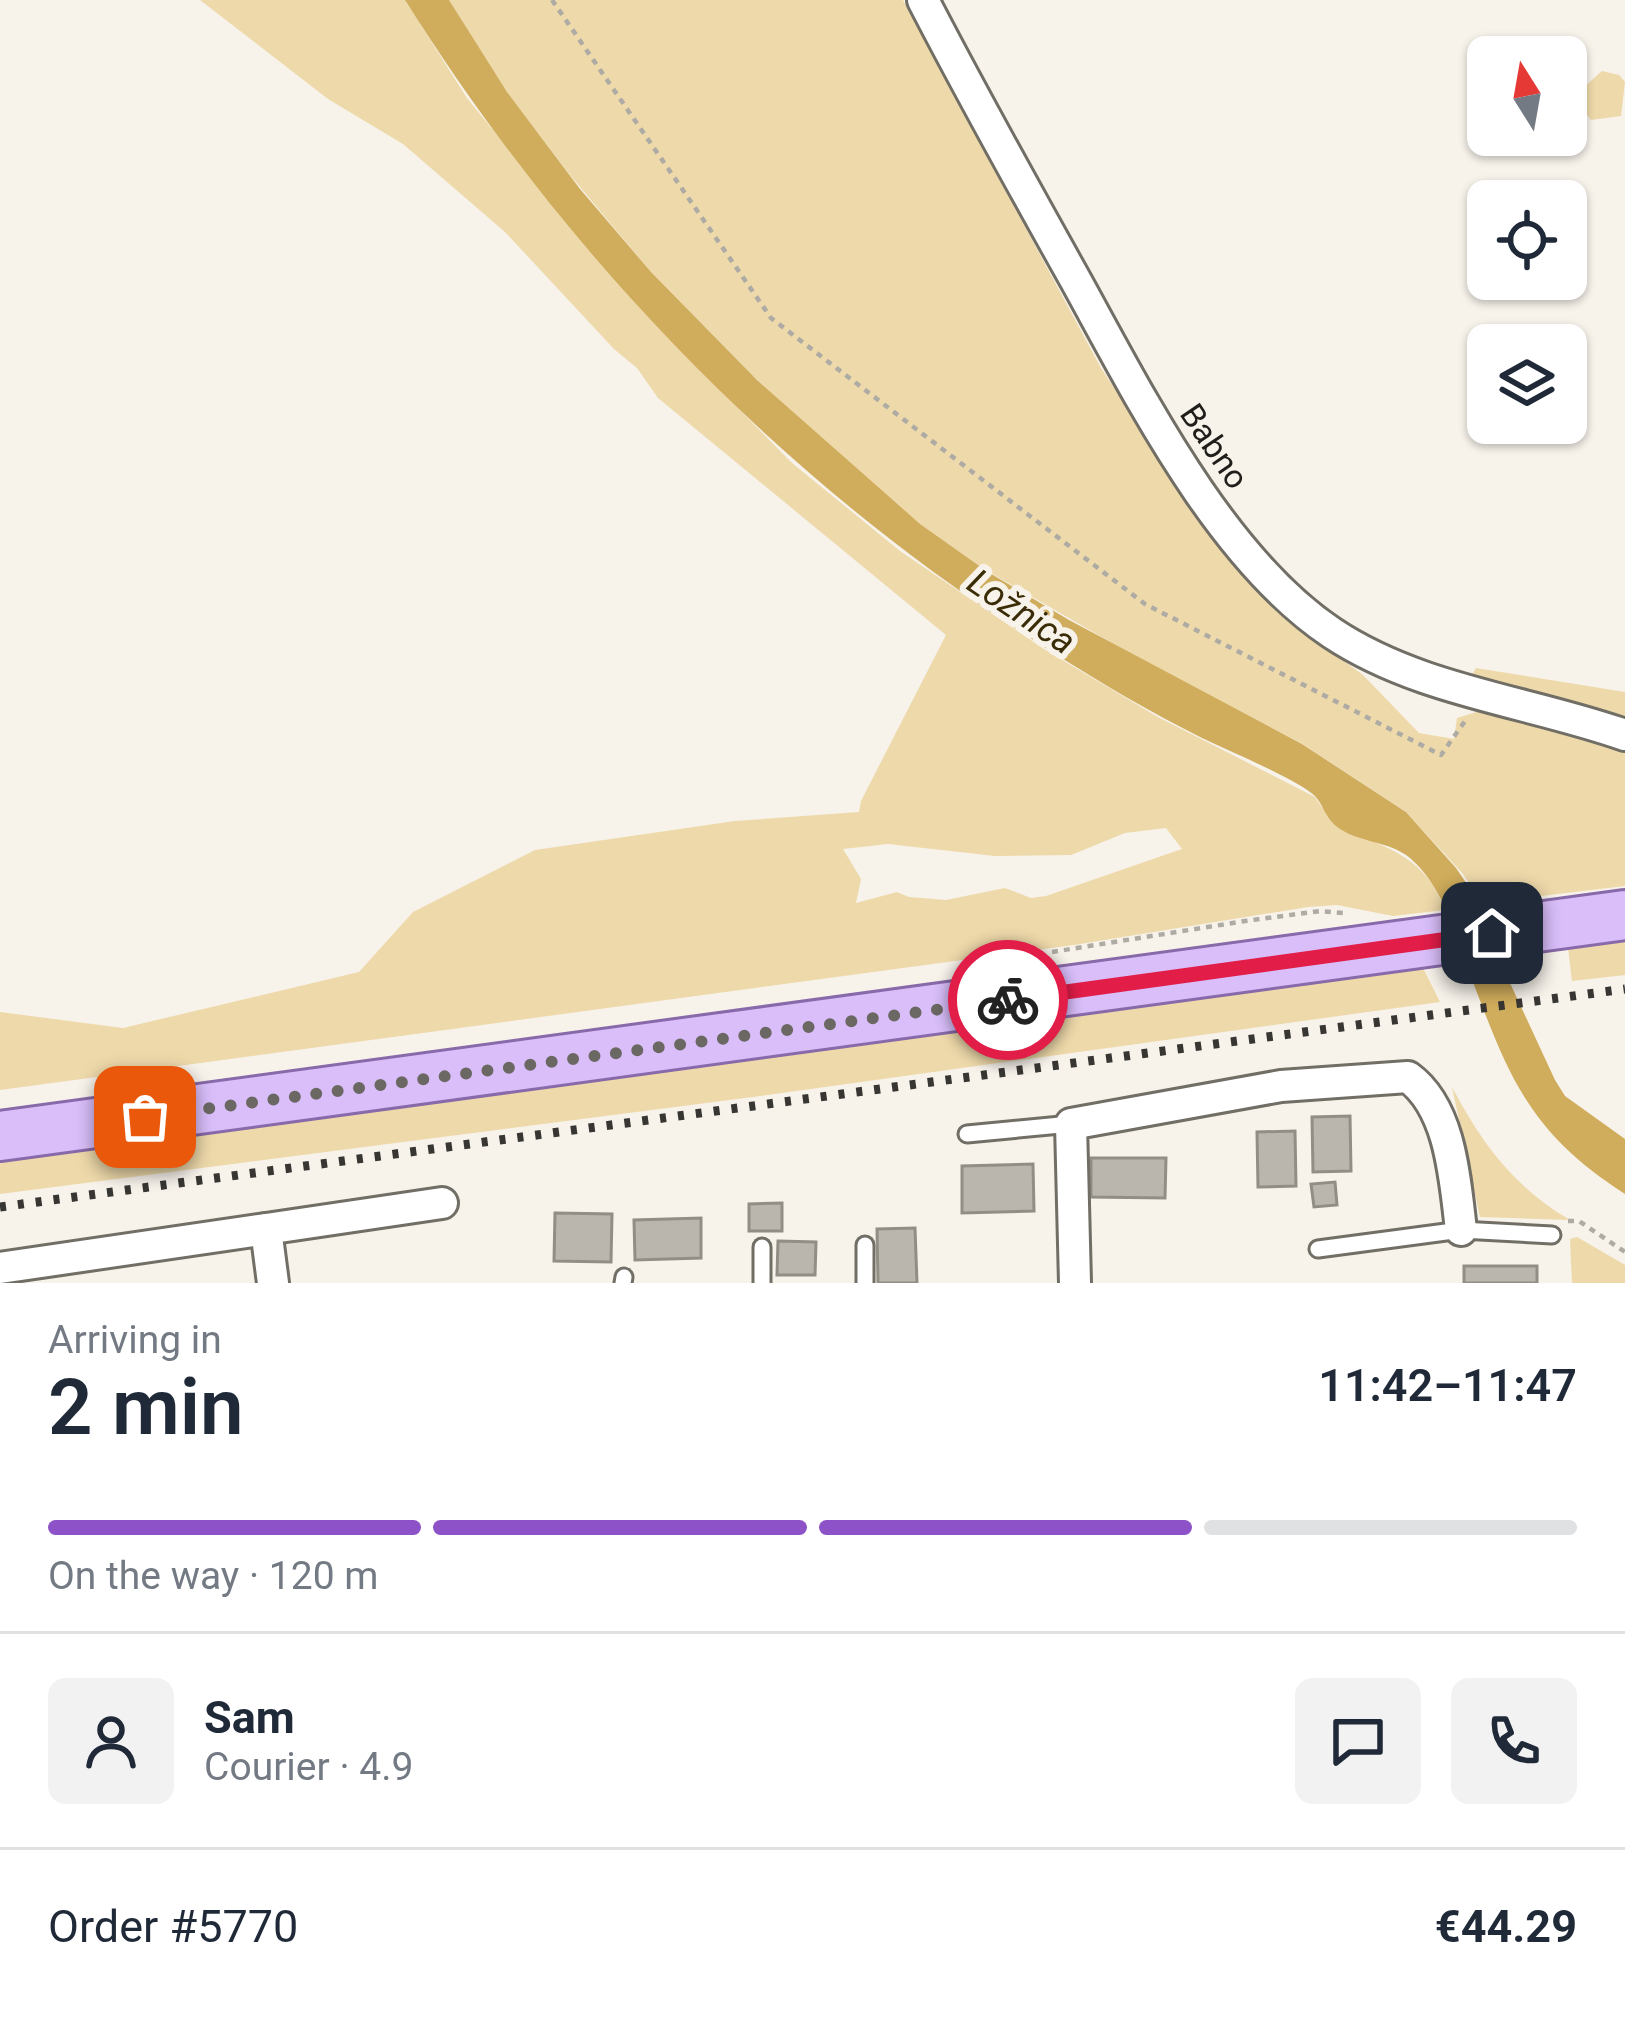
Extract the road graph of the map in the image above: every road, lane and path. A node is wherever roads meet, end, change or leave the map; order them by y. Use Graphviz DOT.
graph roads {
  1 [pos="552,0"];
  2 [pos="923,0"];
  3 [pos="1471,712"];
  4 [pos="1625,736"];
  5 [pos="1625,915"];
  6 [pos="1071,1124"];
  7 [pos="967,1134"];
  8 [pos="0,1136"];
  9 [pos="442,1203"];
  10 [pos="266,1229"];
  11 [pos="1461,1230"];
  12 [pos="1552,1234"];
  13 [pos="865,1245"];
  14 [pos="762,1246"];
  15 [pos="1318,1249"];
  16 [pos="0,1268"];
  17 [pos="273,1283"];
  18 [pos="762,1283"];
  19 [pos="865,1283"];
  20 [pos="1075,1283"];
  1 -- 3 [label="path"];
  2 -- 4 [label="street, Babno"];
  5 -- 8 [label="main road"];
  6 -- 7 [label="lane"];
  6 -- 11 [label="street"];
  6 -- 20 [label="street"];
  9 -- 10 [label="street"];
  10 -- 16 [label="street"];
  10 -- 17 [label="street"];
  11 -- 12 [label="lane"];
  11 -- 15 [label="lane"];
  13 -- 19 [label="lane"];
  14 -- 18 [label="lane"];
}
